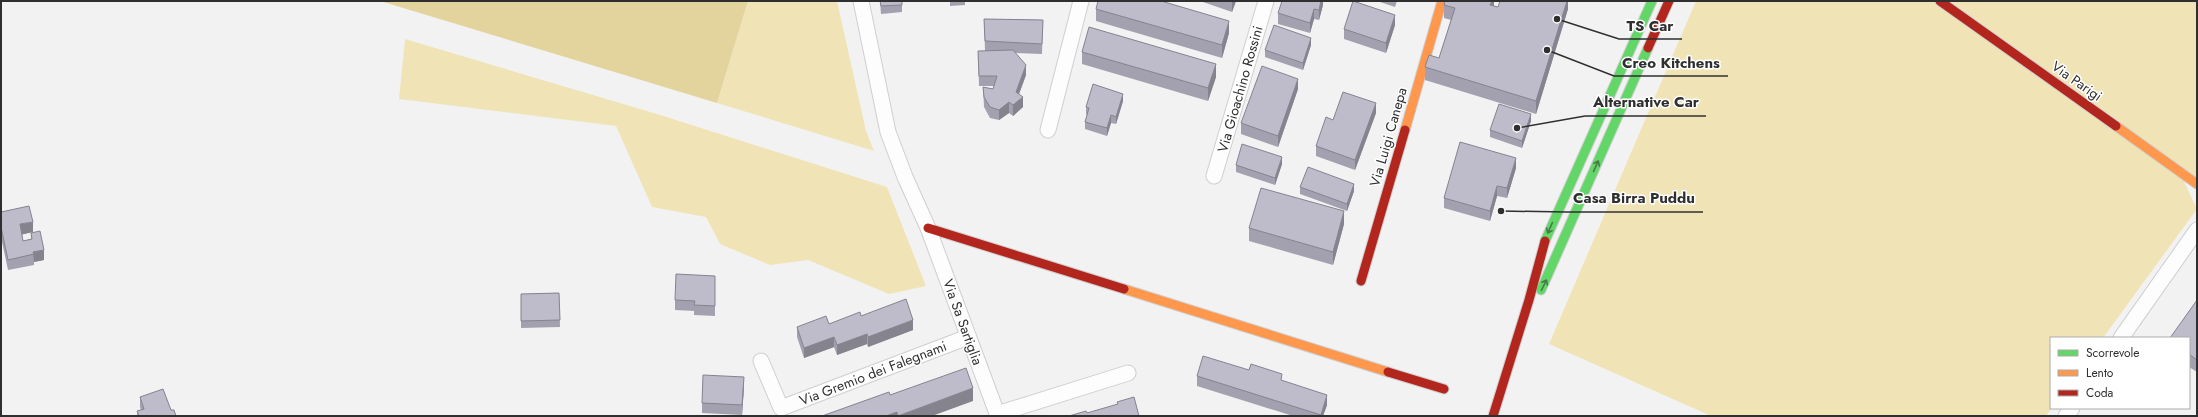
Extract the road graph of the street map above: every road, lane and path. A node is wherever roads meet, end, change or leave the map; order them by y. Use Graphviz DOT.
graph roads {
  1 [pos="861,1"];
  2 [pos="1081,1"];
  3 [pos="1266,1"];
  4 [pos="1442,1"];
  5 [pos="1652,1"];
  6 [pos="1669,1"];
  7 [pos="1940,1"];
  8 [pos="1048,130"];
  9 [pos="1214,176"];
  10 [pos="2197,184"];
  11 [pos="928,228"];
  12 [pos="2197,230"];
  13 [pos="1361,281"];
  14 [pos="1518,331"];
  15 [pos="968,337"];
  16 [pos="2122,337"];
  17 [pos="762,361"];
  18 [pos="1128,373"];
  19 [pos="1444,389"];
  20 [pos="997,415"];
  21 [pos="1493,416"];
  1 -- 11 [label="street, Via Sa Sartiglia"];
  2 -- 8 [label="street"];
  3 -- 9 [label="street, Via Gioachino Rossini"];
  4 -- 13 [label="street, Via Luigi Canepa"];
  5 -- 14 [label="street, one-way"];
  14 -- 6 [label="street, one-way"];
  7 -- 10 [label="street, Via Parigi"];
  11 -- 15 [label="street, Via Sa Sartiglia"];
  11 -- 19 [label="street"];
  12 -- 16 [label="street"];
  14 -- 21 [label="street"];
  15 -- 17 [label="street, Via Gremio dei Falegnami"];
  15 -- 20 [label="street, Via Sa Sartiglia"];
  18 -- 20 [label="street"];
}
